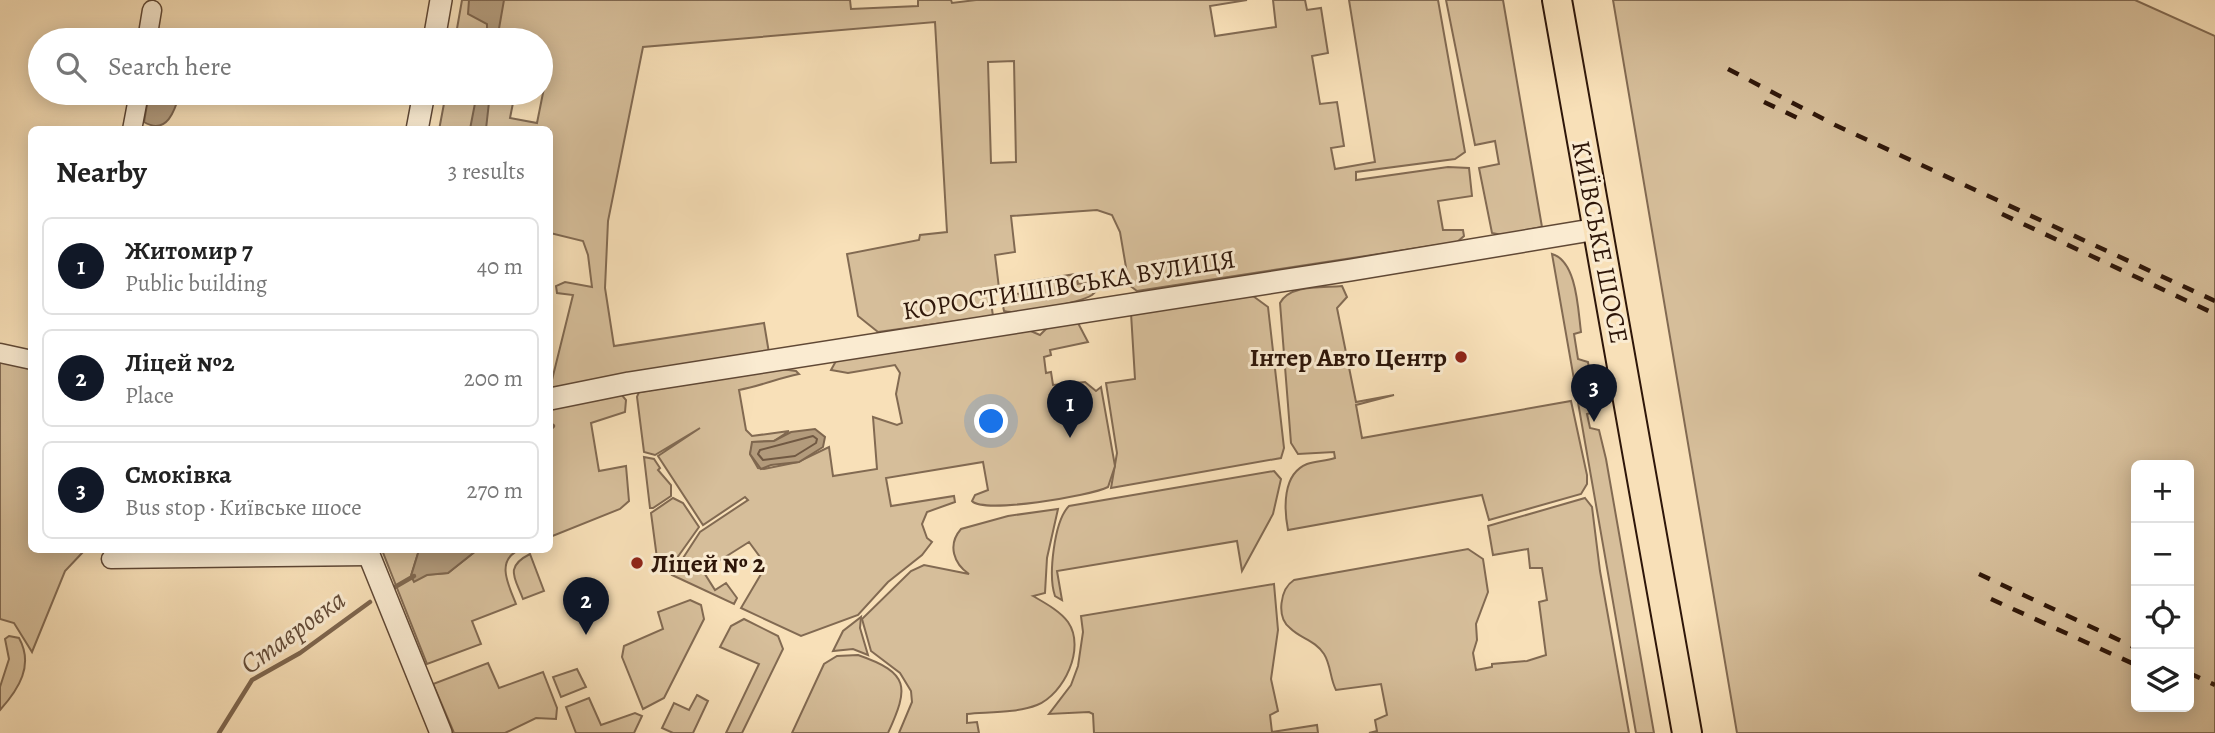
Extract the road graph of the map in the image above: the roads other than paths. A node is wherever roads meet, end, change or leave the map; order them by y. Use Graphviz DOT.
graph roads {
  1 [pos="441,0"];
  2 [pos="1557,0"];
  3 [pos="152,10"];
  4 [pos="149,28"];
  5 [pos="436,28"];
  6 [pos="137,105"];
  7 [pos="422,105"];
  8 [pos="133,126"];
  9 [pos="418,126"];
  10 [pos="1597,229"];
  11 [pos="0,353"];
  12 [pos="28,359"];
  13 [pos="553,398"];
  14 [pos="367,553"];
  15 [pos="111,559"];
  16 [pos="440,733"];
  17 [pos="1687,733"];
  1 -- 5 [label="street"];
  2 -- 10 [label="main road, КИЇВСЬКЕ ШОСЕ"];
  3 -- 4 [label="street"];
  6 -- 8 [label="street"];
  7 -- 9 [label="street"];
  10 -- 13 [label="street, КОРОСТИШІВСЬКА ВУЛИЦЯ"];
  10 -- 17 [label="main road, КИЇВСЬКЕ ШОСЕ"];
  11 -- 12 [label="street"];
  14 -- 15 [label="street"];
  14 -- 16 [label="street"];
}
